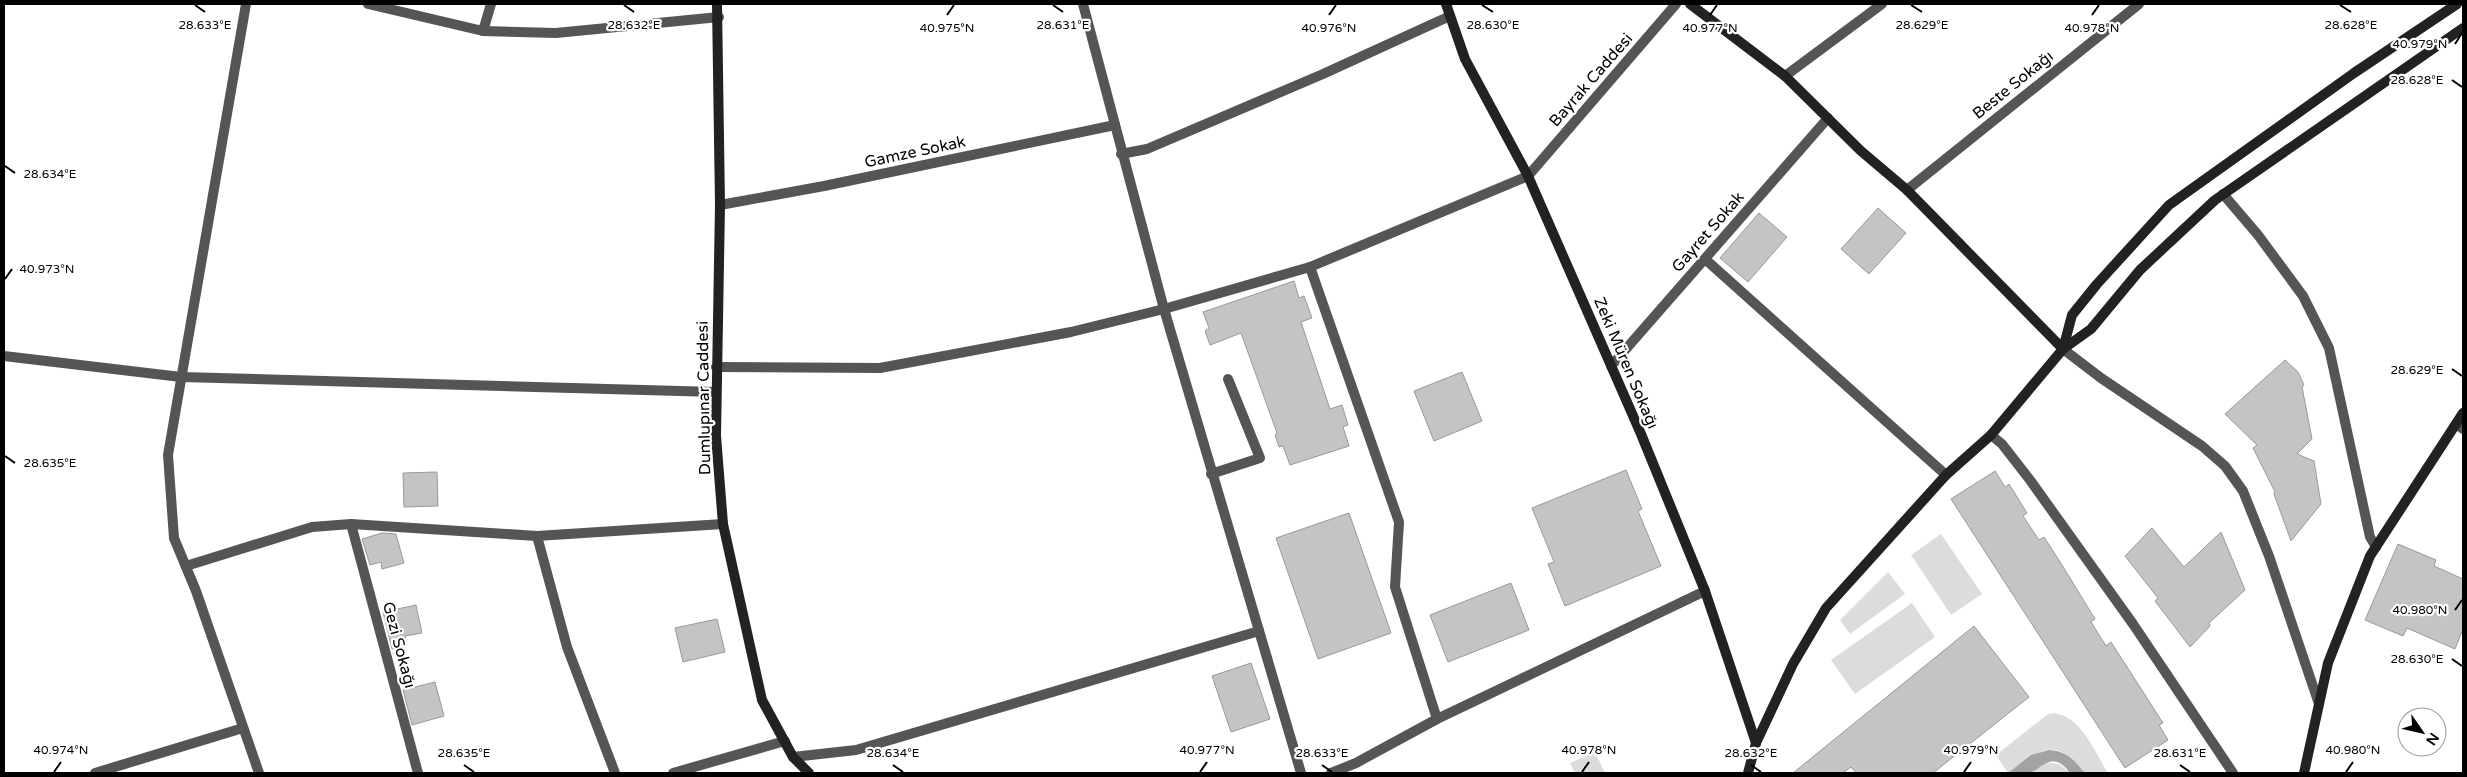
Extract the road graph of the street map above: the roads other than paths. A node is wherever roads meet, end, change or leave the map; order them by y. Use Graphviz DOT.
graph roads {
  1 [pos="246,4"];
  2 [pos="368,4"];
  3 [pos="491,4"];
  4 [pos="717,4"];
  5 [pos="1083,4"];
  6 [pos="1446,4"];
  7 [pos="1676,4"];
  8 [pos="1690,4"];
  9 [pos="1882,4"];
  10 [pos="2139,4"];
  11 [pos="2457,4"];
  12 [pos="1450,16"];
  13 [pos="718,17"];
  14 [pos="2463,28"];
  15 [pos="483,31"];
  16 [pos="1785,76"];
  17 [pos="1828,118"];
  18 [pos="1114,125"];
  19 [pos="1121,154"];
  20 [pos="1528,176"];
  21 [pos="1907,190"];
  22 [pos="2223,194"];
  23 [pos="720,205"];
  24 [pos="1705,259"];
  25 [pos="1310,267"];
  26 [pos="1164,309"];
  27 [pos="2064,349"];
  28 [pos="4,356"];
  29 [pos="1611,366"];
  30 [pos="716,367"];
  31 [pos="181,377"];
  32 [pos="1228,379"];
  33 [pos="716,392"];
  34 [pos="2463,413"];
  35 [pos="2460,427"];
  36 [pos="1991,435"];
  37 [pos="1211,474"];
  38 [pos="1946,475"];
  39 [pos="351,524"];
  40 [pos="723,524"];
  41 [pos="537,536"];
  42 [pos="2376,547"];
  43 [pos="186,566"];
  44 [pos="1705,591"];
  45 [pos="1259,632"];
  46 [pos="2319,704"];
  47 [pos="1437,718"];
  48 [pos="243,728"];
  49 [pos="785,741"];
  50 [pos="1756,743"];
  51 [pos="793,757"];
  52 [pos="131,769"];
  53 [pos="95,773"];
  54 [pos="259,773"];
  55 [pos="418,773"];
  56 [pos="615,773"];
  57 [pos="673,773"];
  58 [pos="809,773"];
  59 [pos="1301,773"];
  60 [pos="1331,773"];
  61 [pos="1748,773"];
  62 [pos="2233,773"];
  63 [pos="2304,773"];
  1 -- 31 [label="street"];
  2 -- 15 [label="street"];
  3 -- 15 [label="street"];
  4 -- 13 [label="street, Dumlupınar Caddesi"];
  5 -- 18 [label="street"];
  6 -- 12 [label="street, Zeki Müren Sokağı"];
  7 -- 20 [label="street, Bayrak Caddesi"];
  8 -- 16 [label="street"];
  9 -- 16 [label="street"];
  10 -- 21 [label="street, Beste Sokağı"];
  11 -- 27 [label="street"];
  12 -- 19 [label="street"];
  12 -- 20 [label="street, Zeki Müren Sokağı"];
  13 -- 15 [label="street"];
  13 -- 23 [label="street, Dumlupınar Caddesi"];
  14 -- 22 [label="street"];
  16 -- 17 [label="street"];
  17 -- 21 [label="street"];
  17 -- 24 [label="street, Gayret Sokak"];
  18 -- 19 [label="street"];
  18 -- 23 [label="street, Gamze Sokak"];
  19 -- 26 [label="street"];
  20 -- 25 [label="street"];
  20 -- 29 [label="street, Zeki Müren Sokağı"];
  21 -- 27 [label="street"];
  22 -- 27 [label="street"];
  22 -- 42 [label="street"];
  23 -- 30 [label="street, Dumlupınar Caddesi"];
  24 -- 29 [label="street, Gayret Sokak"];
  24 -- 38 [label="street"];
  25 -- 26 [label="street"];
  25 -- 47 [label="street"];
  26 -- 30 [label="street"];
  26 -- 37 [label="street"];
  27 -- 36 [label="street"];
  27 -- 46 [label="street"];
  28 -- 31 [label="street"];
  29 -- 44 [label="street, Zeki Müren Sokağı"];
  30 -- 33 [label="street, Dumlupınar Caddesi"];
  31 -- 33 [label="street"];
  31 -- 43 [label="street"];
  32 -- 37 [label="street"];
  33 -- 40 [label="street, Dumlupınar Caddesi"];
  34 -- 35 [label="street"];
  35 -- 42 [label="street"];
  36 -- 38 [label="street"];
  36 -- 62 [label="street"];
  37 -- 45 [label="street"];
  38 -- 50 [label="street"];
  39 -- 41 [label="street"];
  39 -- 43 [label="street"];
  39 -- 55 [label="street, Gezi Sokağı"];
  40 -- 41 [label="street"];
  40 -- 49 [label="street, Dumlupınar Caddesi"];
  41 -- 56 [label="street"];
  42 -- 46 [label="street"];
  43 -- 48 [label="street"];
  44 -- 47 [label="street"];
  44 -- 50 [label="street, Zeki Müren Sokağı"];
  45 -- 51 [label="street"];
  45 -- 59 [label="street"];
  46 -- 63 [label="street"];
  47 -- 60 [label="street"];
  48 -- 52 [label="street"];
  48 -- 54 [label="street"];
  49 -- 51 [label="street, Dumlupınar Caddesi"];
  49 -- 57 [label="street"];
  50 -- 61 [label="street"];
  51 -- 58 [label="street, Dumlupınar Caddesi"];
  52 -- 53 [label="street"];
}
